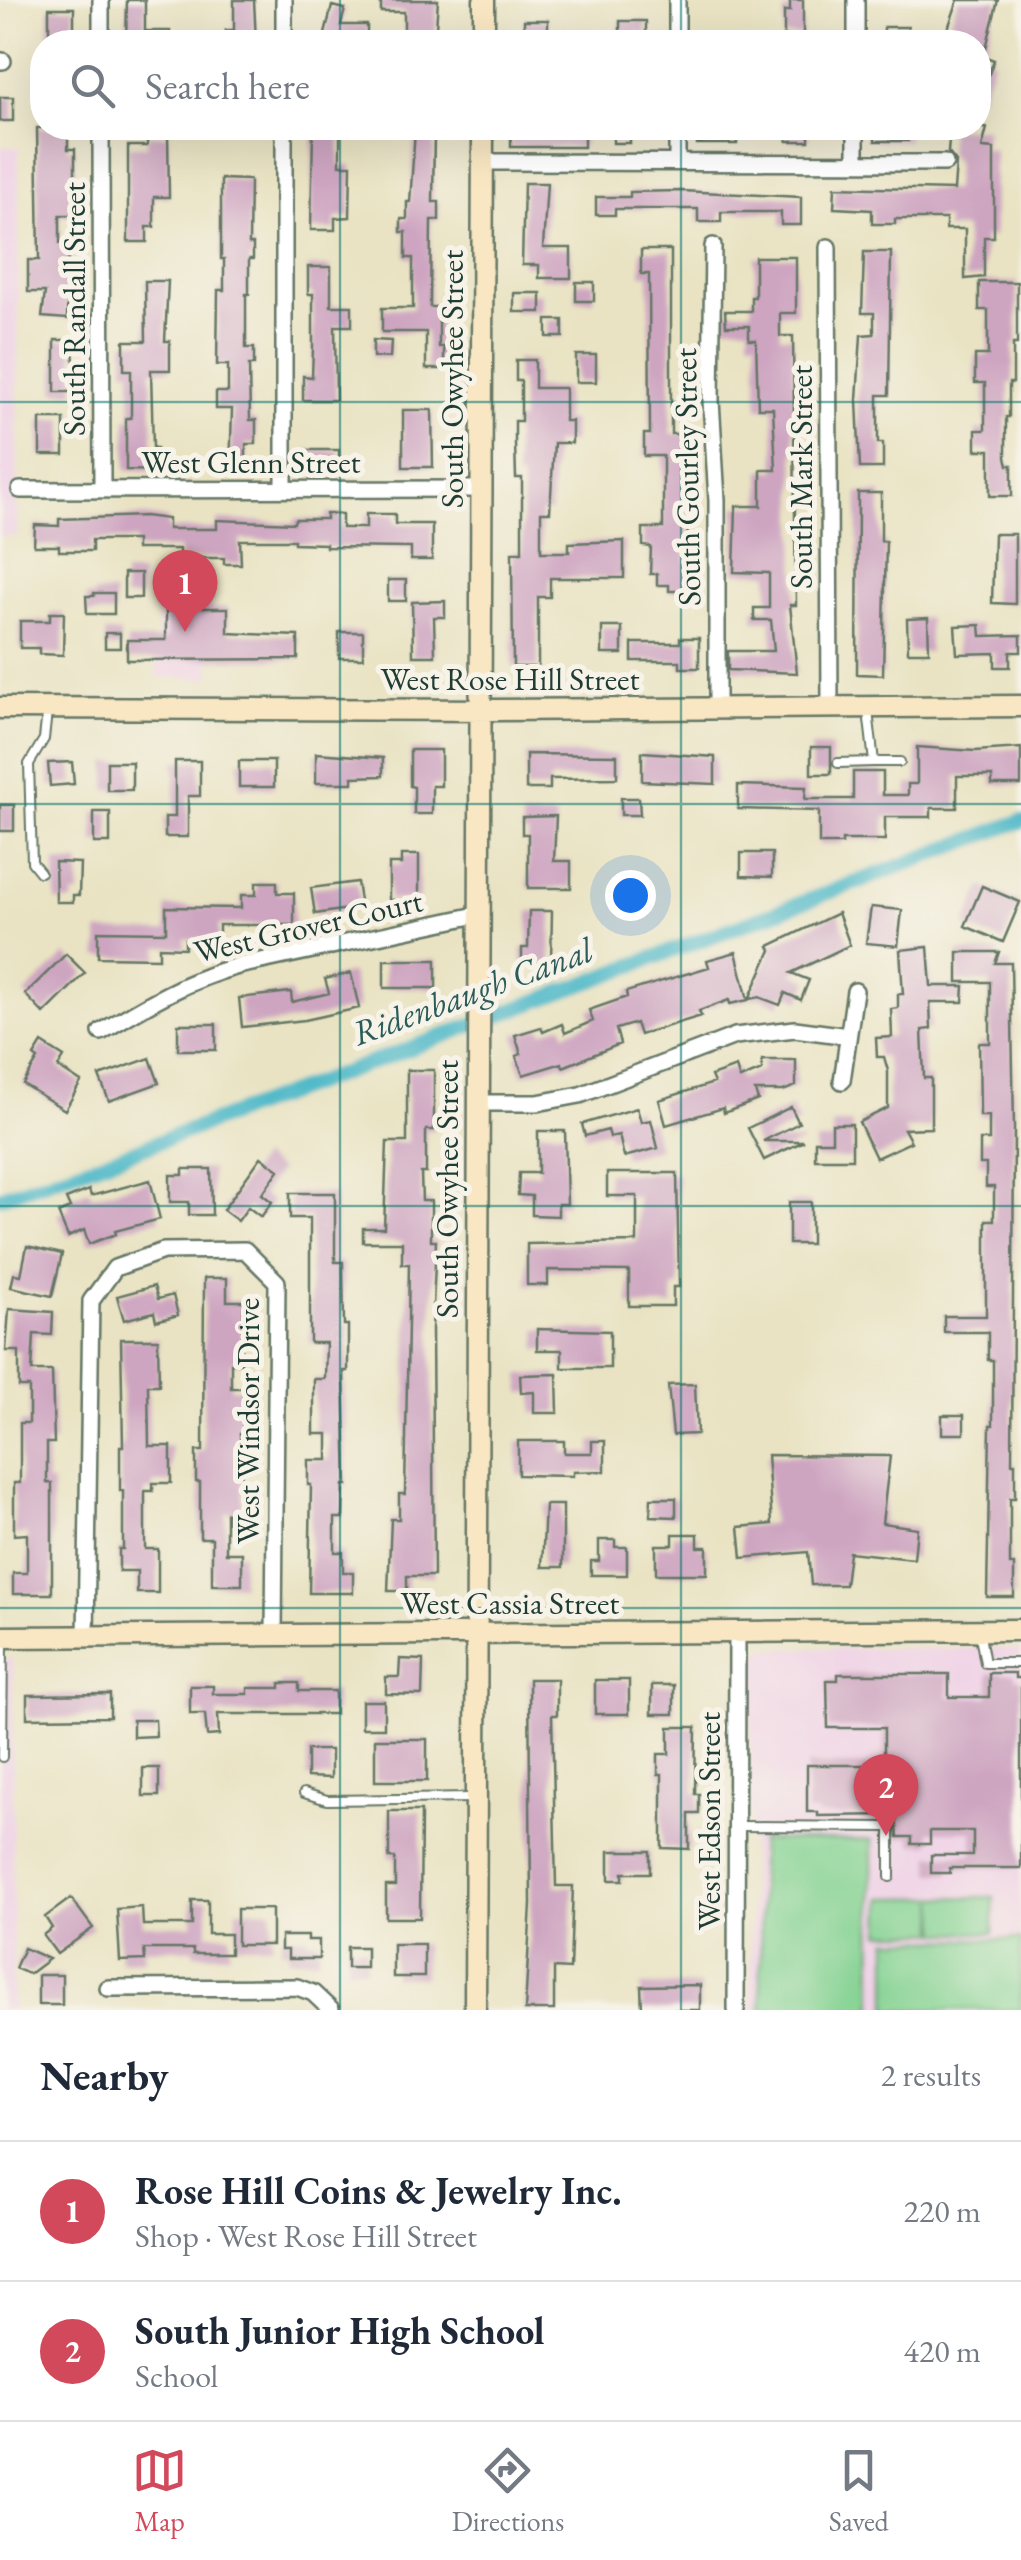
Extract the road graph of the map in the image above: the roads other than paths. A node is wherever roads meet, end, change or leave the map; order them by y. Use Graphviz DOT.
graph roads {
  1 [pos="101,0"];
  2 [pos="284,0"];
  3 [pos="484,0"];
  4 [pos="677,0"];
  5 [pos="856,0"];
  6 [pos="101,30"];
  7 [pos="284,30"];
  8 [pos="484,30"];
  9 [pos="677,30"];
  10 [pos="856,30"];
  11 [pos="101,140"];
  12 [pos="284,140"];
  13 [pos="483,140"];
  14 [pos="677,140"];
  15 [pos="856,140"];
  16 [pos="482,162"];
  17 [pos="677,162"];
  18 [pos="856,162"];
  19 [pos="945,162"];
  20 [pos="713,246"];
  21 [pos="828,247"];
  22 [pos="284,489"];
  23 [pos="482,489"];
  24 [pos="20,490"];
  25 [pos="102,490"];
  26 [pos="1021,706"];
  27 [pos="830,707"];
  28 [pos="868,707"];
  29 [pos="0,708"];
  30 [pos="47,708"];
  31 [pos="716,708"];
  32 [pos="481,710"];
  33 [pos="874,762"];
  34 [pos="900,762"];
  35 [pos="838,763"];
  36 [pos="40,872"];
  37 [pos="481,914"];
  38 [pos="854,992"];
  39 [pos="101,1032"];
  40 [pos="848,1036"];
  41 [pos="842,1081"];
  42 [pos="478,1102"];
  43 [pos="979,1630"];
  44 [pos="1021,1630"];
  45 [pos="737,1632"];
  46 [pos="477,1634"];
  47 [pos="274,1635"];
  48 [pos="86,1636"];
  49 [pos="2,1637"];
  50 [pos="1021,1663"];
  51 [pos="1,1674"];
  52 [pos="2,1757"];
  53 [pos="304,1793"];
  54 [pos="476,1798"];
  55 [pos="735,1826"];
  56 [pos="890,1877"];
  57 [pos="108,1988"];
  58 [pos="331,2010"];
  59 [pos="475,2010"];
  60 [pos="736,2010"];
  1 -- 6 [label="street"];
  2 -- 7 [label="street"];
  3 -- 8 [label="street"];
  4 -- 9 [label="street"];
  5 -- 10 [label="street"];
  11 -- 25 [label="street, South Randall Street"];
  12 -- 22 [label="street"];
  13 -- 16 [label="street, South Owyhee Street"];
  14 -- 17 [label="street"];
  15 -- 18 [label="street"];
  16 -- 17 [label="street"];
  16 -- 23 [label="street, South Owyhee Street"];
  17 -- 18 [label="street"];
  18 -- 19 [label="street"];
  20 -- 31 [label="street, South Gourley Street"];
  21 -- 27 [label="street, South Mark Street"];
  22 -- 23 [label="street, West Glenn Street"];
  22 -- 25 [label="street, West Glenn Street"];
  23 -- 32 [label="street, South Owyhee Street"];
  24 -- 25 [label="street, West Glenn Street"];
  26 -- 28 [label="street, West Rose Hill Street"];
  27 -- 28 [label="street, West Rose Hill Street"];
  27 -- 31 [label="street, West Rose Hill Street"];
  28 -- 33 [label="lane"];
  29 -- 30 [label="street, West Rose Hill Street"];
  30 -- 32 [label="street, West Rose Hill Street"];
  30 -- 36 [label="lane"];
  31 -- 32 [label="street, West Rose Hill Street"];
  32 -- 37 [label="street, South Owyhee Street"];
  33 -- 34 [label="lane"];
  33 -- 35 [label="lane"];
  37 -- 39 [label="street, West Grover Court"];
  37 -- 42 [label="street, South Owyhee Street"];
  38 -- 40 [label="street"];
  40 -- 41 [label="street"];
  40 -- 42 [label="street"];
  42 -- 46 [label="street, South Owyhee Street"];
  43 -- 44 [label="street, West Cassia Street"];
  43 -- 45 [label="street, West Cassia Street"];
  43 -- 50 [label="lane"];
  45 -- 46 [label="street, West Cassia Street"];
  45 -- 55 [label="street, West Edson Street"];
  46 -- 47 [label="street, West Cassia Street"];
  46 -- 54 [label="street, South Owyhee Street"];
  47 -- 48 [label="street, West Cassia Street"];
  47 -- 48 [label="street, West Windsor Drive"];
  48 -- 49 [label="street, West Cassia Street"];
  49 -- 51 [label="lane"];
  51 -- 52 [label="lane"];
  53 -- 54 [label="lane"];
  54 -- 59 [label="street, South Owyhee Street"];
  55 -- 56 [label="lane"];
  55 -- 60 [label="street, West Edson Street"];
  57 -- 58 [label="street"];
}
